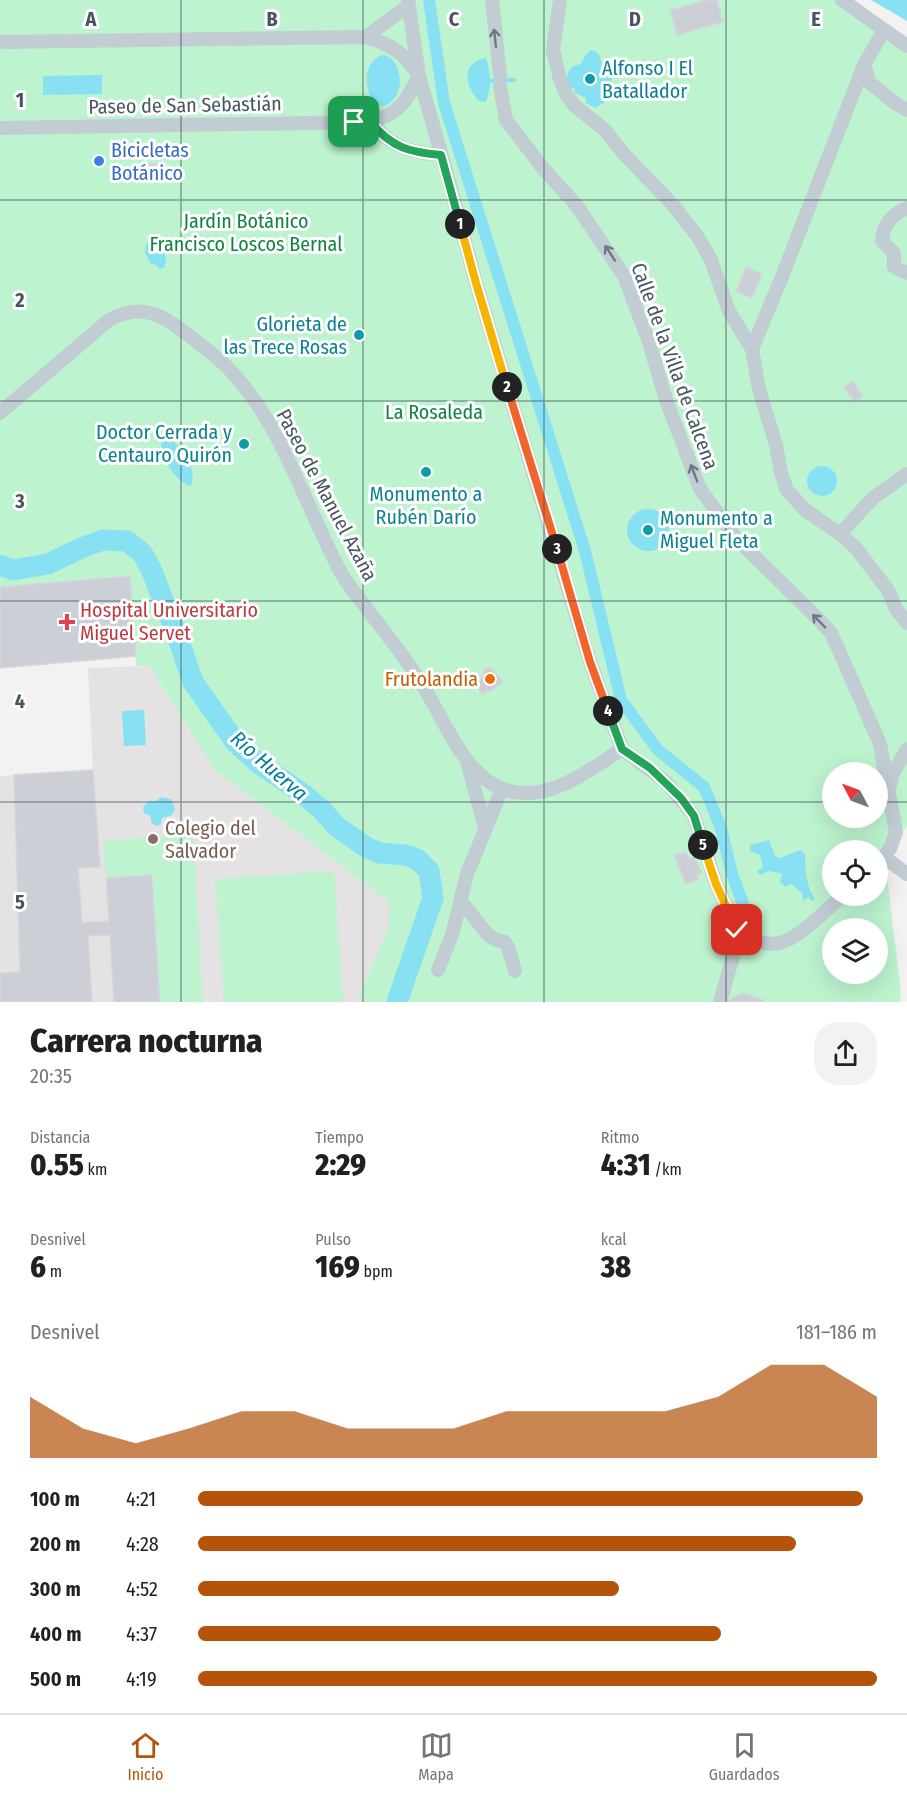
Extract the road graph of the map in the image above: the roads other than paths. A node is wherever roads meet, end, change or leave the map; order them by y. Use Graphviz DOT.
graph roads {
  1 [pos="492,0"];
  2 [pos="560,0"];
  3 [pos="842,0"];
  4 [pos="408,2"];
  5 [pos="884,30"];
  6 [pos="366,37"];
  7 [pos="0,42"];
  8 [pos="907,46"];
  9 [pos="864,66"];
  10 [pos="418,76"];
  11 [pos="907,110"];
  12 [pos="370,122"];
  13 [pos="0,128"];
  14 [pos="441,155"];
  15 [pos="907,208"];
  16 [pos="901,273"];
  17 [pos="761,327"];
  18 [pos="738,328"];
  19 [pos="752,349"];
  20 [pos="0,412"];
  21 [pos="907,474"];
  22 [pos="840,534"];
  23 [pos="907,623"];
  24 [pos="880,744"];
  25 [pos="907,747"];
  26 [pos="622,749"];
  27 [pos="883,762"];
  28 [pos="467,763"];
  29 [pos="502,789"];
  30 [pos="888,791"];
  31 [pos="485,828"];
  32 [pos="902,832"];
  33 [pos="888,851"];
  34 [pos="888,864"];
  35 [pos="907,874"];
  36 [pos="461,901"];
  37 [pos="830,906"];
  38 [pos="739,936"];
  39 [pos="438,970"];
  40 [pos="515,971"];
  41 [pos="720,1002"];
  24 -- 1 [label="street, Calle de la Villa de Calcena, one-way"];
  2 -- 18 [label="street"];
  3 -- 5 [label="street"];
  4 -- 6 [label="street"];
  4 -- 10 [label="street"];
  5 -- 8 [label="street"];
  5 -- 9 [label="street"];
  6 -- 7 [label="street"];
  6 -- 10 [label="street"];
  9 -- 11 [label="street"];
  9 -- 17 [label="street"];
  10 -- 12 [label="street, Paseo de San Sebastián"];
  10 -- 14 [label="street"];
  12 -- 13 [label="street, Paseo de San Sebastián"];
  12 -- 14 [label="street"];
  14 -- 26 [label="street"];
  15 -- 16 [label="street"];
  17 -- 18 [label="street"];
  17 -- 19 [label="street"];
  18 -- 19 [label="street"];
  19 -- 22 [label="street"];
  20 -- 28 [label="street, Paseo de Manuel Azaña"];
  21 -- 22 [label="street"];
  22 -- 23 [label="street"];
  24 -- 25 [label="street"];
  24 -- 27 [label="street, Calle de la Villa de Calcena"];
  25 -- 30 [label="street"];
  26 -- 29 [label="street, Paseo de Manuel Azaña"];
  26 -- 38 [label="street"];
  28 -- 29 [label="street, Paseo de Manuel Azaña"];
  28 -- 31 [label="street"];
  29 -- 31 [label="street"];
  30 -- 32 [label="street, Calle de la Villa de Calcena"];
  31 -- 36 [label="street"];
  32 -- 33 [label="street"];
  34 -- 35 [label="street"];
  36 -- 39 [label="street"];
  36 -- 40 [label="street"];
  37 -- 38 [label="street"];
  38 -- 41 [label="street"];
}
